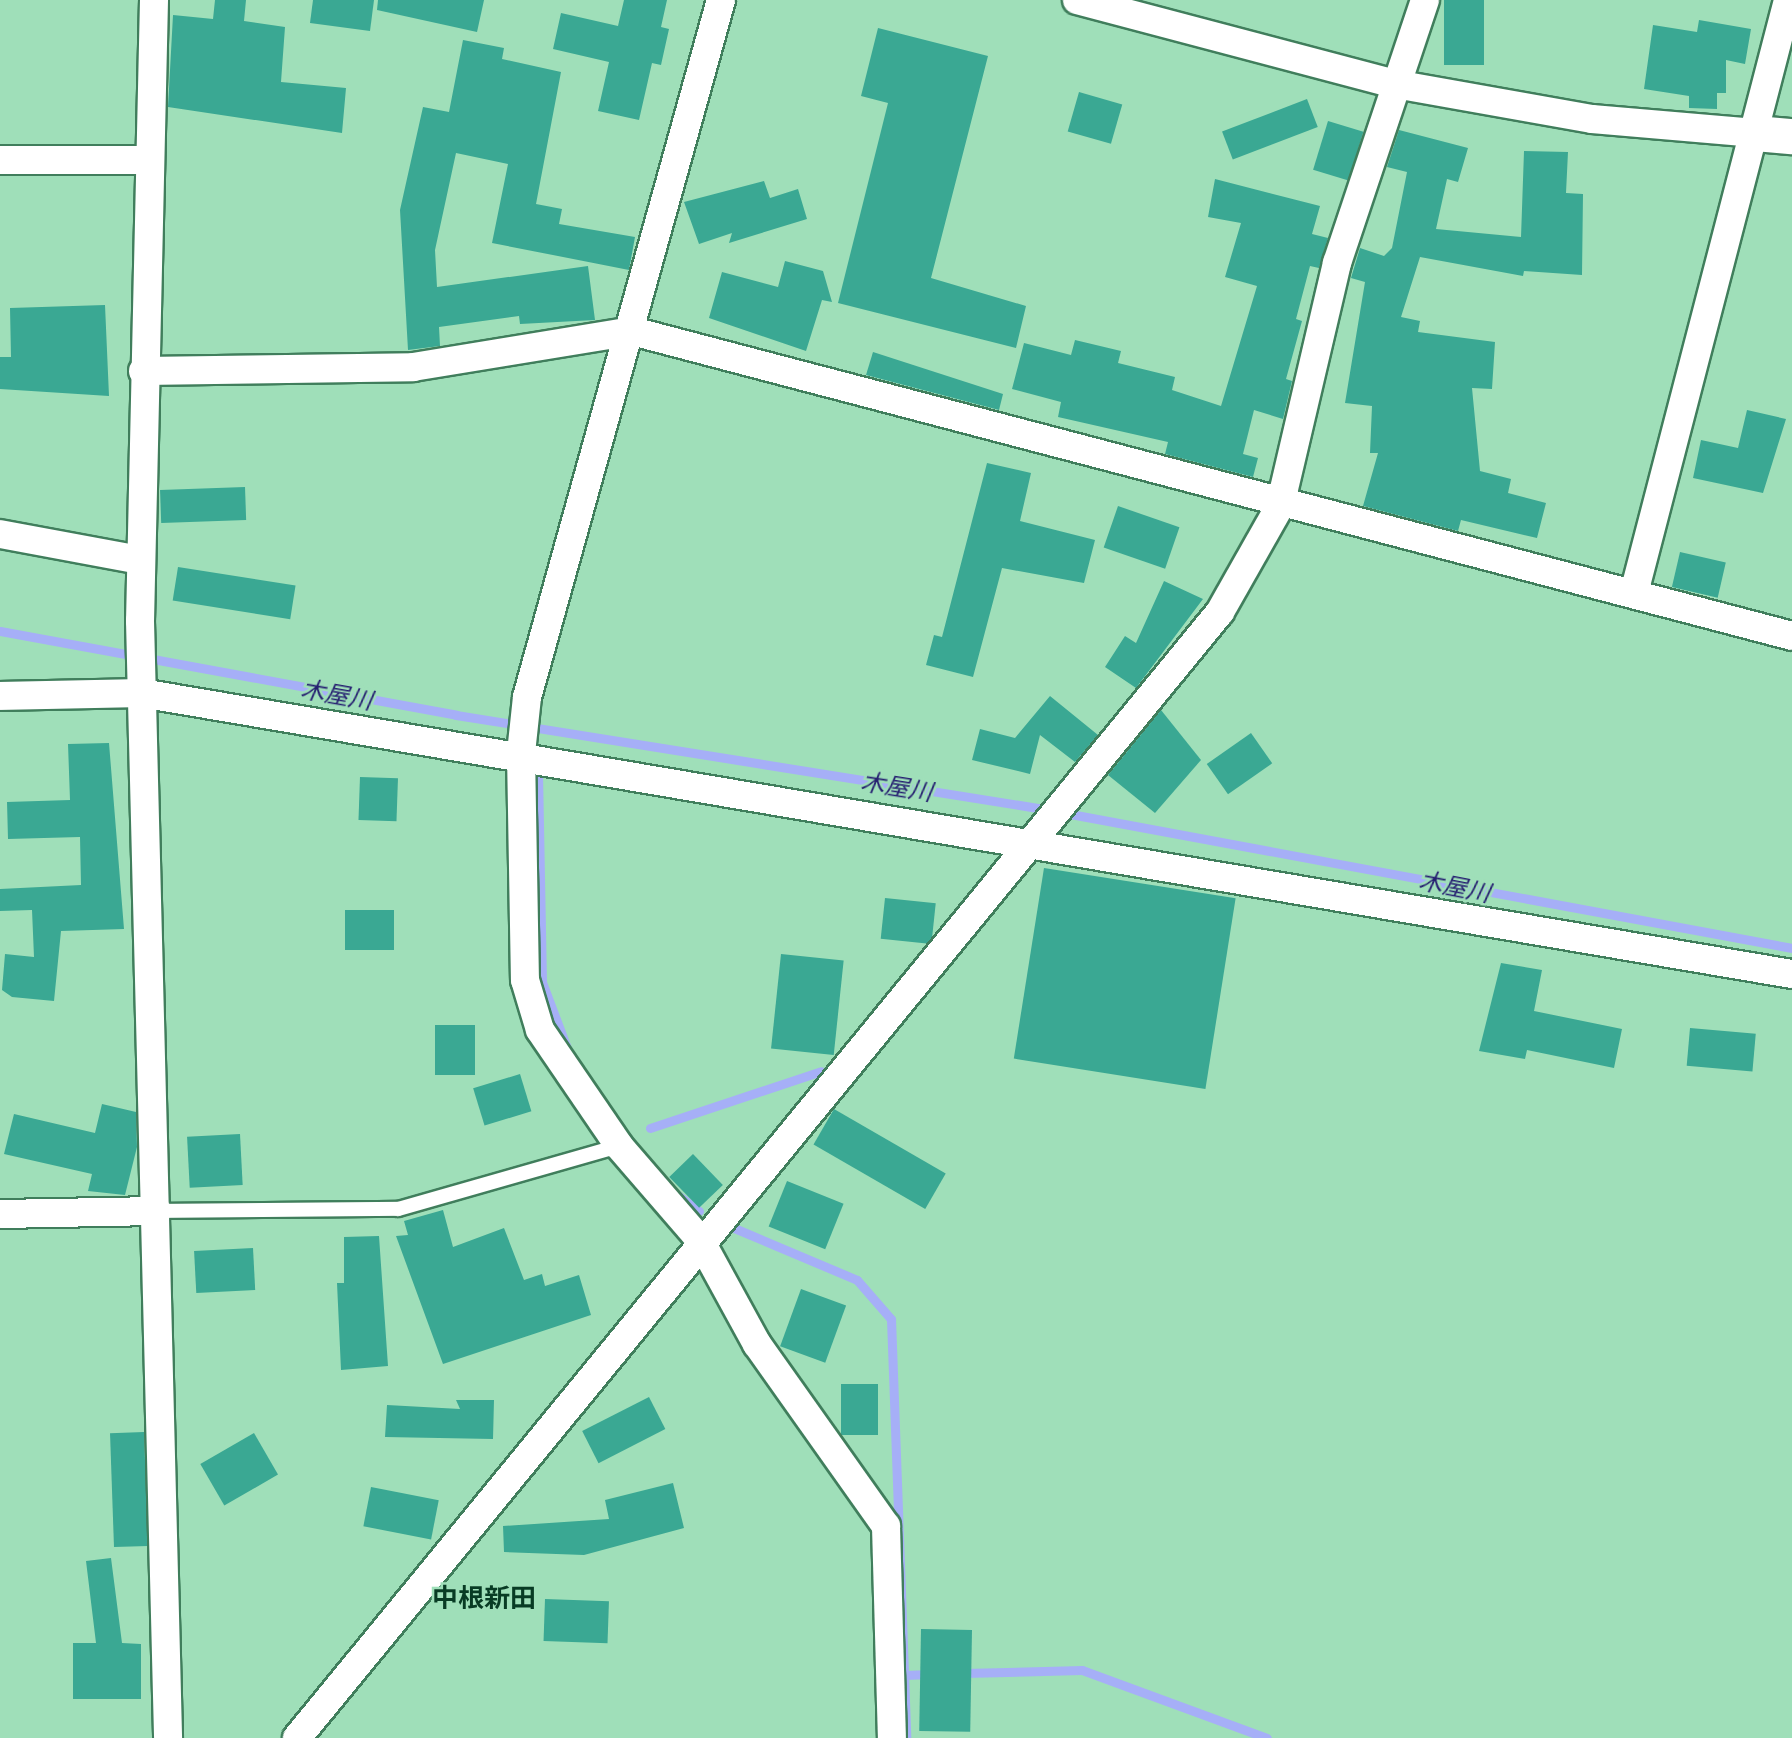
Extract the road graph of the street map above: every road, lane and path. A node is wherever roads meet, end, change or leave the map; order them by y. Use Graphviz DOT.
graph roads {
  1 [pos="154,0"];
  2 [pos="721,0"];
  3 [pos="1077,0"];
  4 [pos="1425,0"];
  5 [pos="1788,0"];
  6 [pos="1395,84"];
  7 [pos="1755,133"];
  8 [pos="1792,136"];
  9 [pos="0,160"];
  10 [pos="146,160"];
  11 [pos="632,331"];
  12 [pos="143,371"];
  13 [pos="1280,506"];
  14 [pos="0,534"];
  15 [pos="140,560"];
  16 [pos="1634,593"];
  17 [pos="1792,636"];
  18 [pos="141,693"];
  19 [pos="0,696"];
  20 [pos="520,753"];
  21 [pos="1026,842"];
  22 [pos="1792,974"];
  23 [pos="619,1146"];
  24 [pos="157,1211"];
  25 [pos="0,1214"];
  26 [pos="700,1240"];
  27 [pos="168,1738"];
  28 [pos="297,1738"];
  29 [pos="892,1738"];
  1 -- 10 [label="street"];
  2 -- 11 [label="street"];
  3 -- 6 [label="street"];
  4 -- 6 [label="street"];
  5 -- 7 [label="street"];
  6 -- 7 [label="street"];
  6 -- 13 [label="street"];
  7 -- 8 [label="street"];
  7 -- 16 [label="street"];
  9 -- 10 [label="street"];
  10 -- 12 [label="street"];
  11 -- 12 [label="street"];
  11 -- 13 [label="street"];
  11 -- 20 [label="street"];
  12 -- 15 [label="street"];
  13 -- 16 [label="street"];
  13 -- 21 [label="street"];
  14 -- 15 [label="street"];
  15 -- 18 [label="street"];
  16 -- 17 [label="street"];
  18 -- 19 [label="street"];
  18 -- 20 [label="street"];
  18 -- 24 [label="street"];
  20 -- 21 [label="street"];
  20 -- 23 [label="street"];
  21 -- 22 [label="street"];
  21 -- 26 [label="street"];
  23 -- 24 [label="lane"];
  23 -- 26 [label="street"];
  24 -- 25 [label="street"];
  24 -- 27 [label="street"];
  26 -- 28 [label="street"];
  26 -- 29 [label="street"];
}
